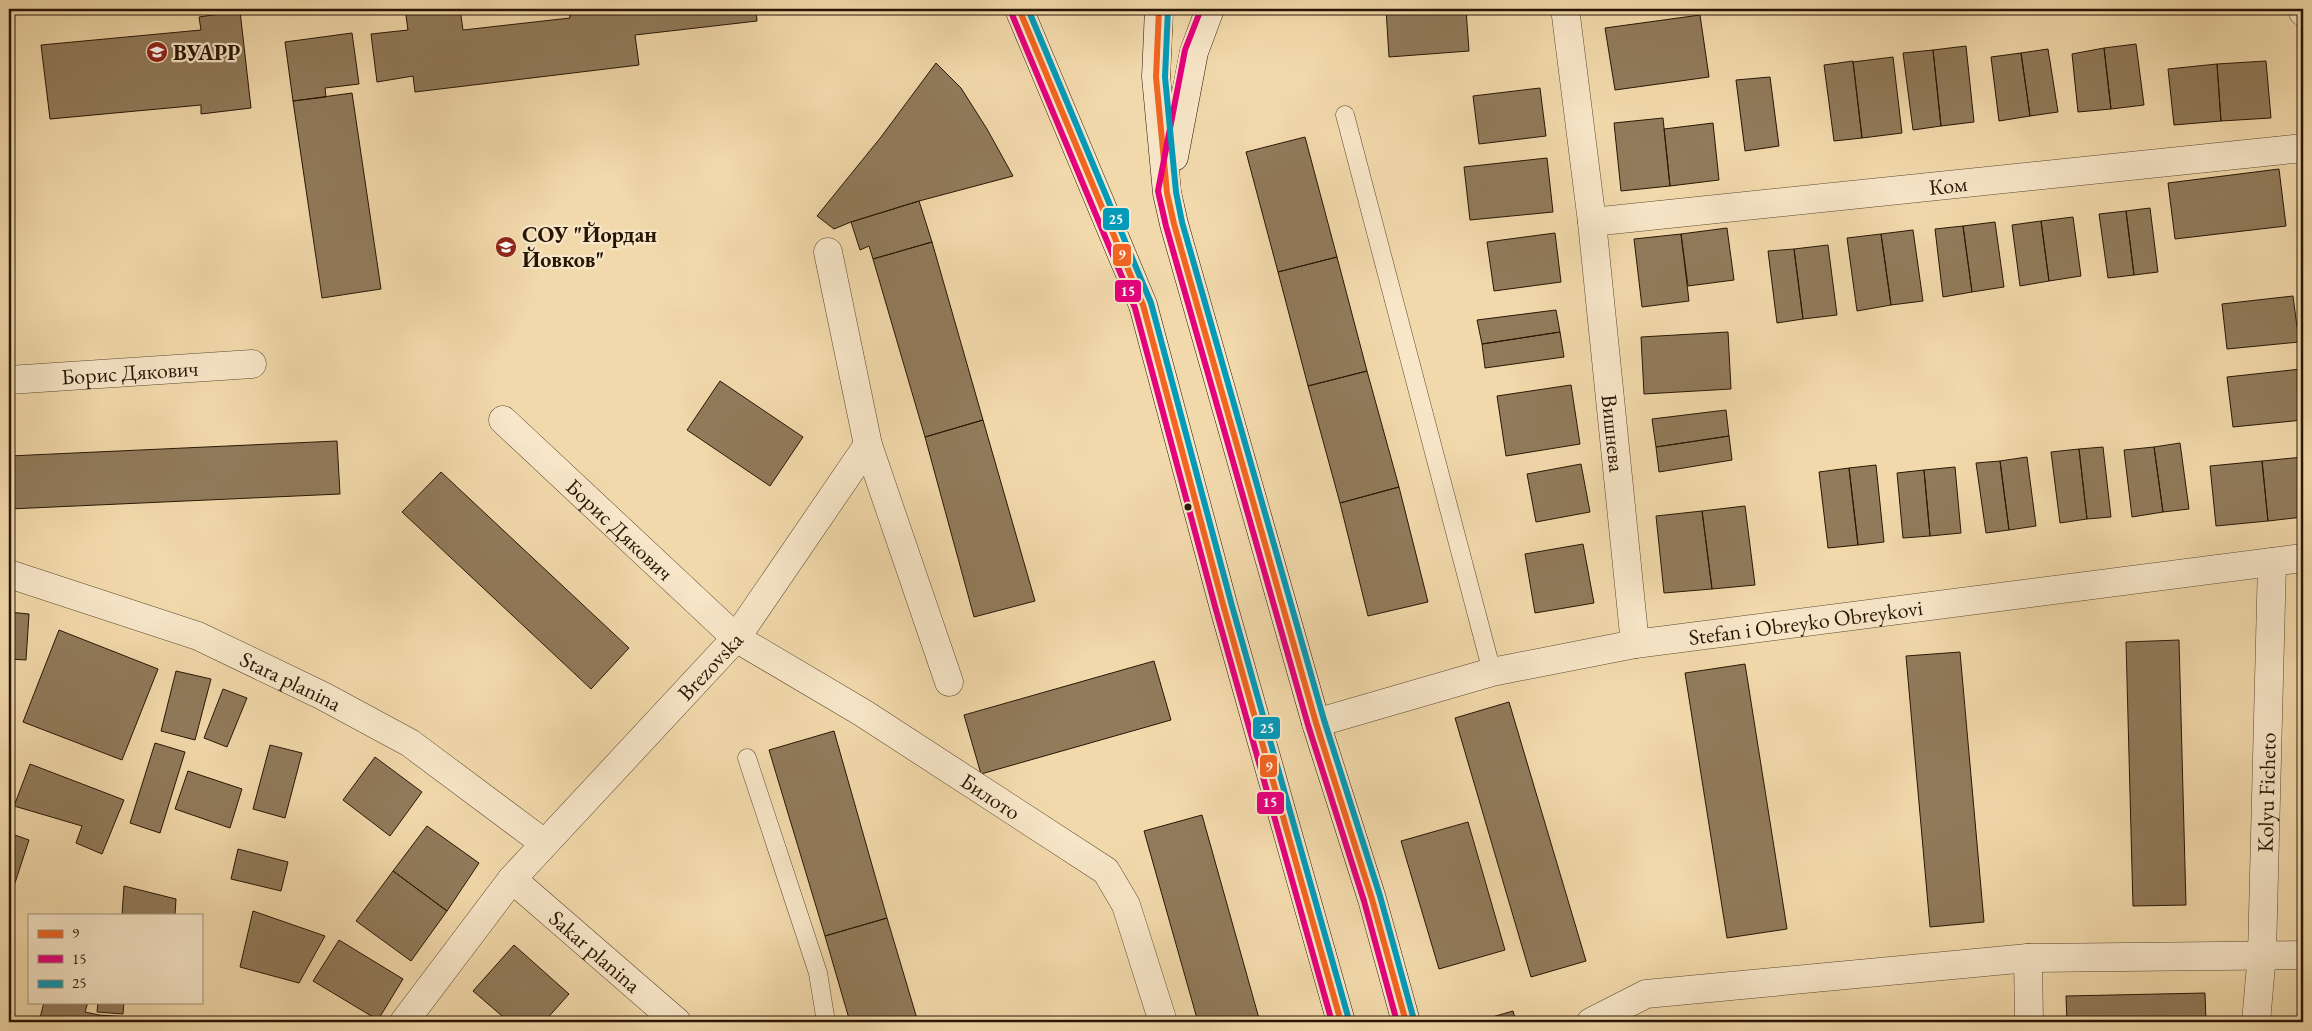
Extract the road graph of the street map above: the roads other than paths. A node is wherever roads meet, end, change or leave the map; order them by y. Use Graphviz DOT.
graph roads {
  1 [pos="1019,9"];
  2 [pos="1158,9"];
  3 [pos="1210,9"];
  4 [pos="1566,16"];
  5 [pos="1345,115"];
  6 [pos="2303,148"];
  7 [pos="1168,193"];
  8 [pos="1592,222"];
  9 [pos="828,252"];
  10 [pos="252,364"];
  11 [pos="9,380"];
  12 [pos="503,420"];
  13 [pos="868,445"];
  14 [pos="2303,558"];
  15 [pos="2272,562"];
  16 [pos="9,574"];
  17 [pos="736,638"];
  18 [pos="1635,644"];
  19 [pos="1492,672"];
  20 [pos="949,682"];
  21 [pos="1316,723"];
  22 [pos="747,758"];
  23 [pos="544,844"];
  24 [pos="512,879"];
  25 [pos="2262,954"];
  26 [pos="2303,955"];
  27 [pos="2028,958"];
  28 [pos="405,1022"];
  29 [pos="678,1022"];
  30 [pos="826,1022"];
  31 [pos="1163,1022"];
  32 [pos="1341,1022"];
  33 [pos="1406,1022"];
  34 [pos="1591,1022"];
  35 [pos="2029,1022"];
  36 [pos="2256,1022"];
  1 -- 32 [label="street"];
  2 -- 7 [label="street"];
  3 -- 7 [label="street"];
  4 -- 8 [label="street, Вишнева"];
  5 -- 19 [label="lane"];
  6 -- 8 [label="street, Ком"];
  7 -- 21 [label="street"];
  8 -- 18 [label="street, Вишнева"];
  9 -- 13 [label="street"];
  10 -- 11 [label="street, Борис Дякович"];
  12 -- 17 [label="street, Борис Дякович"];
  13 -- 17 [label="street, Brezovska"];
  13 -- 20 [label="street"];
  14 -- 15 [label="street, Stefan i Obreyko Obreykovi"];
  15 -- 18 [label="street, Stefan i Obreyko Obreykovi"];
  15 -- 25 [label="street, Kolyu Ficheto"];
  16 -- 23 [label="street, Stara planina"];
  17 -- 23 [label="street, Brezovska"];
  17 -- 31 [label="street, Билото"];
  18 -- 19 [label="street, Stefan i Obreyko Obreykovi"];
  19 -- 21 [label="street, Stefan i Obreyko Obreykovi"];
  21 -- 33 [label="street"];
  22 -- 30 [label="lane"];
  23 -- 24 [label="street, Brezovska"];
  24 -- 28 [label="street, Brezovska"];
  24 -- 29 [label="street, Sakar planina"];
  25 -- 26 [label="street"];
  25 -- 27 [label="street"];
  25 -- 36 [label="street, Kolyu Ficheto"];
  27 -- 34 [label="street"];
  27 -- 35 [label="street"];
}
